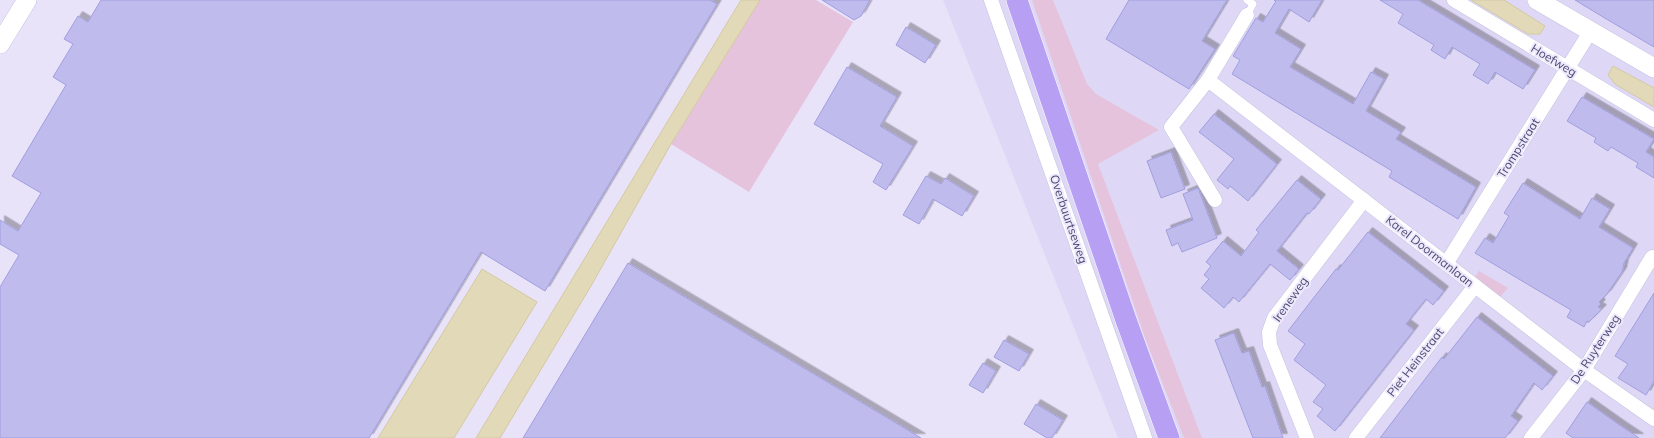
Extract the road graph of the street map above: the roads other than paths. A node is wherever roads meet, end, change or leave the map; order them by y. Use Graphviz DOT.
graph roads {
  1 [pos="27,0"];
  2 [pos="991,0"];
  3 [pos="1017,0"];
  4 [pos="1247,0"];
  5 [pos="1454,0"];
  6 [pos="1536,0"];
  7 [pos="1247,15"];
  8 [pos="1590,32"];
  9 [pos="0,44"];
  10 [pos="1654,68"];
  11 [pos="1568,69"];
  12 [pos="1208,80"];
  13 [pos="1654,120"];
  14 [pos="1215,200"];
  15 [pos="1364,200"];
  16 [pos="1652,257"];
  17 [pos="1446,264"];
  18 [pos="1475,286"];
  19 [pos="1584,370"];
  20 [pos="1654,419"];
  21 [pos="1145,438"];
  22 [pos="1169,438"];
  23 [pos="1307,438"];
  24 [pos="1356,438"];
  25 [pos="1531,438"];
  1 -- 9 [label="street"];
  2 -- 21 [label="street, Overbuurtseweg"];
  3 -- 22 [label="main road, Overbuurtseweg"];
  4 -- 7 [label="lane"];
  5 -- 11 [label="street, Hoefweg"];
  6 -- 8 [label="street"];
  7 -- 12 [label="street"];
  8 -- 10 [label="street"];
  8 -- 11 [label="street, Trompstraat"];
  11 -- 13 [label="street, Hoefweg"];
  11 -- 17 [label="street, Trompstraat"];
  12 -- 14 [label="street"];
  12 -- 15 [label="street, Karel Doormanlaan"];
  15 -- 17 [label="street, Karel Doormanlaan"];
  15 -- 23 [label="street, Ireneweg"];
  16 -- 19 [label="street, De Ruyterweg"];
  17 -- 18 [label="street, Karel Doormanlaan"];
  18 -- 19 [label="street, Karel Doormanlaan"];
  18 -- 24 [label="street, Piet Heinstraat"];
  19 -- 20 [label="street, Karel Doormanlaan"];
  19 -- 25 [label="street, De Ruyterweg"];
}
